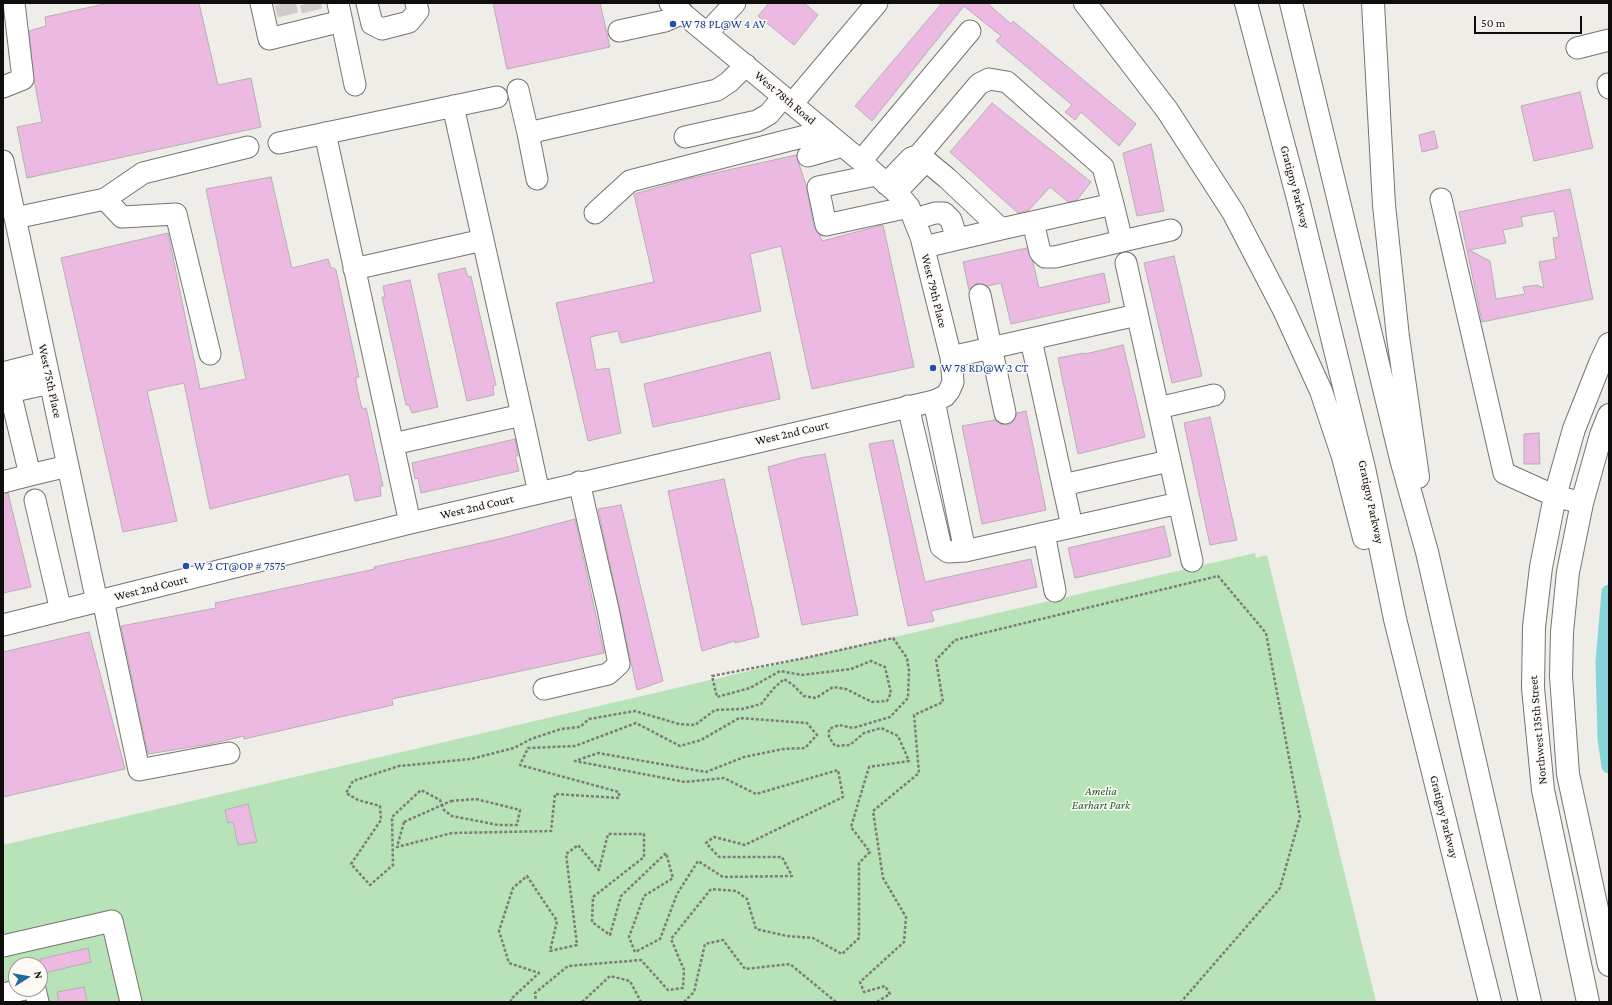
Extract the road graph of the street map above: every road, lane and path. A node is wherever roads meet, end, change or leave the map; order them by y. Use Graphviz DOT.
graph roads {
  1 [pos="261,3"];
  2 [pos="368,3"];
  3 [pos="416,3"];
  4 [pos="735,3"];
  5 [pos="877,3"];
  6 [pos="1085,3"];
  7 [pos="1246,3"];
  8 [pos="1292,3"];
  9 [pos="1373,3"];
  10 [pos="18,4"];
  11 [pos="676,8"];
  12 [pos="340,12"];
  13 [pos="619,31"];
  14 [pos="970,31"];
  15 [pos="707,33"];
  16 [pos="1609,40"];
  17 [pos="1577,48"];
  18 [pos="746,65"];
  19 [pos="355,85"];
  20 [pos="3,87"];
  21 [pos="518,90"];
  22 [pos="497,97"];
  23 [pos="788,100"];
  24 [pos="453,106"];
  25 [pos="825,131"];
  26 [pos="325,133"];
  27 [pos="528,133"];
  28 [pos="685,137"];
  29 [pos="279,143"];
  30 [pos="843,146"];
  31 [pos="248,148"];
  32 [pos="919,155"];
  33 [pos="808,156"];
  34 [pos="3,161"];
  35 [pos="861,161"];
  36 [pos="537,179"];
  37 [pos="6,186"];
  38 [pos="897,195"];
  39 [pos="105,199"];
  40 [pos="1441,199"];
  41 [pos="1113,204"];
  42 [pos="595,213"];
  43 [pos="15,218"];
  44 [pos="1033,222"];
  45 [pos="1001,229"];
  46 [pos="1171,230"];
  47 [pos="957,239"];
  48 [pos="483,240"];
  49 [pos="1122,241"];
  50 [pos="924,247"];
  51 [pos="1126,263"];
  52 [pos="354,269"];
  53 [pos="980,295"];
  54 [pos="1137,315"];
  55 [pos="1031,340"];
  56 [pos="1609,344"];
  57 [pos="991,349"];
  58 [pos="210,354"];
  59 [pos="950,356"];
  60 [pos="46,362"];
  61 [pos="3,373"];
  62 [pos="50,383"];
  63 [pos="1214,395"];
  64 [pos="942,396"];
  65 [pos="908,406"];
  66 [pos="1158,408"];
  67 [pos="1005,413"];
  68 [pos="522,415"];
  69 [pos="1609,415"];
  70 [pos="942,437"];
  71 [pos="916,443"];
  72 [pos="393,444"];
  73 [pos="1169,461"];
  74 [pos="68,466"];
  75 [pos="30,475"];
  76 [pos="3,482"];
  77 [pos="579,482"];
  78 [pos="1063,485"];
  79 [pos="538,493"];
  80 [pos="1555,496"];
  81 [pos="35,500"];
  82 [pos="1179,503"];
  83 [pos="1582,503"];
  84 [pos="410,523"];
  85 [pos="1072,526"];
  86 [pos="1044,533"];
  87 [pos="965,551"];
  88 [pos="1427,552"];
  89 [pos="1192,561"];
  90 [pos="1055,590"];
  91 [pos="100,601"];
  92 [pos="61,610"];
  93 [pos="1395,619"];
  94 [pos="3,625"];
  95 [pos="544,689"];
  96 [pos="229,753"];
  97 [pos="3,946"];
  98 [pos="1609,965"];
  99 [pos="131,1002"];
  100 [pos="511,1002"];
  101 [pos="536,1002"];
  102 [pos="582,1002"];
  103 [pos="641,1002"];
  104 [pos="684,1002"];
  105 [pos="836,1002"];
  106 [pos="877,1002"];
  107 [pos="1181,1002"];
  108 [pos="1490,1002"];
  109 [pos="1530,1002"];
  110 [pos="1588,1002"];
  1 -- 12 [label="street"];
  2 -- 3 [label="street"];
  4 -- 15 [label="street"];
  5 -- 23 [label="street"];
  6 -- 93 [label="main road"];
  7 -- 93 [label="main road, Gratigny Parkway"];
  8 -- 88 [label="main road"];
  9 -- 88 [label="main road"];
  10 -- 20 [label="street"];
  11 -- 13 [label="street"];
  11 -- 15 [label="street, West 78th Road"];
  12 -- 19 [label="street"];
  14 -- 35 [label="street"];
  15 -- 18 [label="street, West 78th Road"];
  16 -- 17 [label="street"];
  18 -- 23 [label="street, West 78th Road"];
  18 -- 27 [label="street"];
  21 -- 27 [label="street"];
  22 -- 24 [label="street"];
  23 -- 25 [label="street, West 78th Road"];
  23 -- 28 [label="street"];
  24 -- 26 [label="street"];
  24 -- 48 [label="street"];
  25 -- 30 [label="street, West 78th Road"];
  25 -- 42 [label="street"];
  26 -- 29 [label="street"];
  26 -- 52 [label="street"];
  27 -- 36 [label="street"];
  30 -- 33 [label="street"];
  30 -- 35 [label="street, West 78th Road"];
  31 -- 39 [label="street"];
  32 -- 38 [label="street"];
  32 -- 41 [label="street"];
  32 -- 45 [label="street"];
  34 -- 37 [label="street, West 75th Place"];
  35 -- 38 [label="street, West 78th Road"];
  37 -- 43 [label="street, West 75th Place"];
  38 -- 47 [label="street"];
  38 -- 50 [label="street, West 79th Place"];
  39 -- 43 [label="street"];
  39 -- 58 [label="street"];
  40 -- 80 [label="street"];
  41 -- 44 [label="street"];
  41 -- 49 [label="street"];
  43 -- 60 [label="street, West 75th Place"];
  44 -- 45 [label="street"];
  44 -- 49 [label="street"];
  45 -- 47 [label="street"];
  46 -- 49 [label="street"];
  47 -- 50 [label="street"];
  48 -- 52 [label="street"];
  48 -- 68 [label="street"];
  50 -- 59 [label="street, West 79th Place"];
  51 -- 54 [label="street"];
  52 -- 72 [label="street"];
  53 -- 57 [label="street"];
  54 -- 55 [label="street"];
  54 -- 66 [label="street"];
  55 -- 57 [label="street"];
  55 -- 78 [label="street"];
  56 -- 80 [label="main road, Northwest 135th Street"];
  57 -- 59 [label="street"];
  57 -- 67 [label="street"];
  59 -- 64 [label="street, West 79th Place"];
  60 -- 61 [label="street"];
  60 -- 62 [label="street, West 75th Place"];
  62 -- 74 [label="street, West 75th Place"];
  62 -- 75 [label="street"];
  63 -- 66 [label="street"];
  64 -- 65 [label="street, West 2nd Court"];
  64 -- 70 [label="street"];
  65 -- 71 [label="street"];
  65 -- 77 [label="street, West 2nd Court"];
  66 -- 73 [label="street"];
  68 -- 72 [label="street"];
  68 -- 79 [label="street"];
  69 -- 83 [label="main road"];
  70 -- 71 [label="street"];
  70 -- 87 [label="street"];
  71 -- 87 [label="street"];
  72 -- 84 [label="street"];
  73 -- 78 [label="street"];
  73 -- 82 [label="street"];
  74 -- 75 [label="street"];
  74 -- 91 [label="street, West 75th Place"];
  75 -- 76 [label="street"];
  77 -- 79 [label="street, West 2nd Court"];
  77 -- 95 [label="street"];
  78 -- 85 [label="street"];
  79 -- 84 [label="street, West 2nd Court"];
  80 -- 83 [label="street"];
  80 -- 110 [label="main road, Northwest 135th Street"];
  81 -- 92 [label="street"];
  82 -- 85 [label="street"];
  82 -- 89 [label="street"];
  83 -- 98 [label="main road"];
  84 -- 91 [label="street, West 2nd Court"];
  85 -- 86 [label="street"];
  86 -- 87 [label="street"];
  86 -- 90 [label="street"];
  88 -- 109 [label="main road"];
  91 -- 92 [label="street, West 2nd Court"];
  91 -- 96 [label="street, West 75th Place"];
  92 -- 94 [label="street, West 2nd Court"];
  93 -- 108 [label="main road, Gratigny Parkway"];
  97 -- 99 [label="street"];
  100 -- 101 [label="path, bridge"];
  102 -- 103 [label="path"];
  104 -- 105 [label="path"];
  106 -- 107 [label="path"];
}
